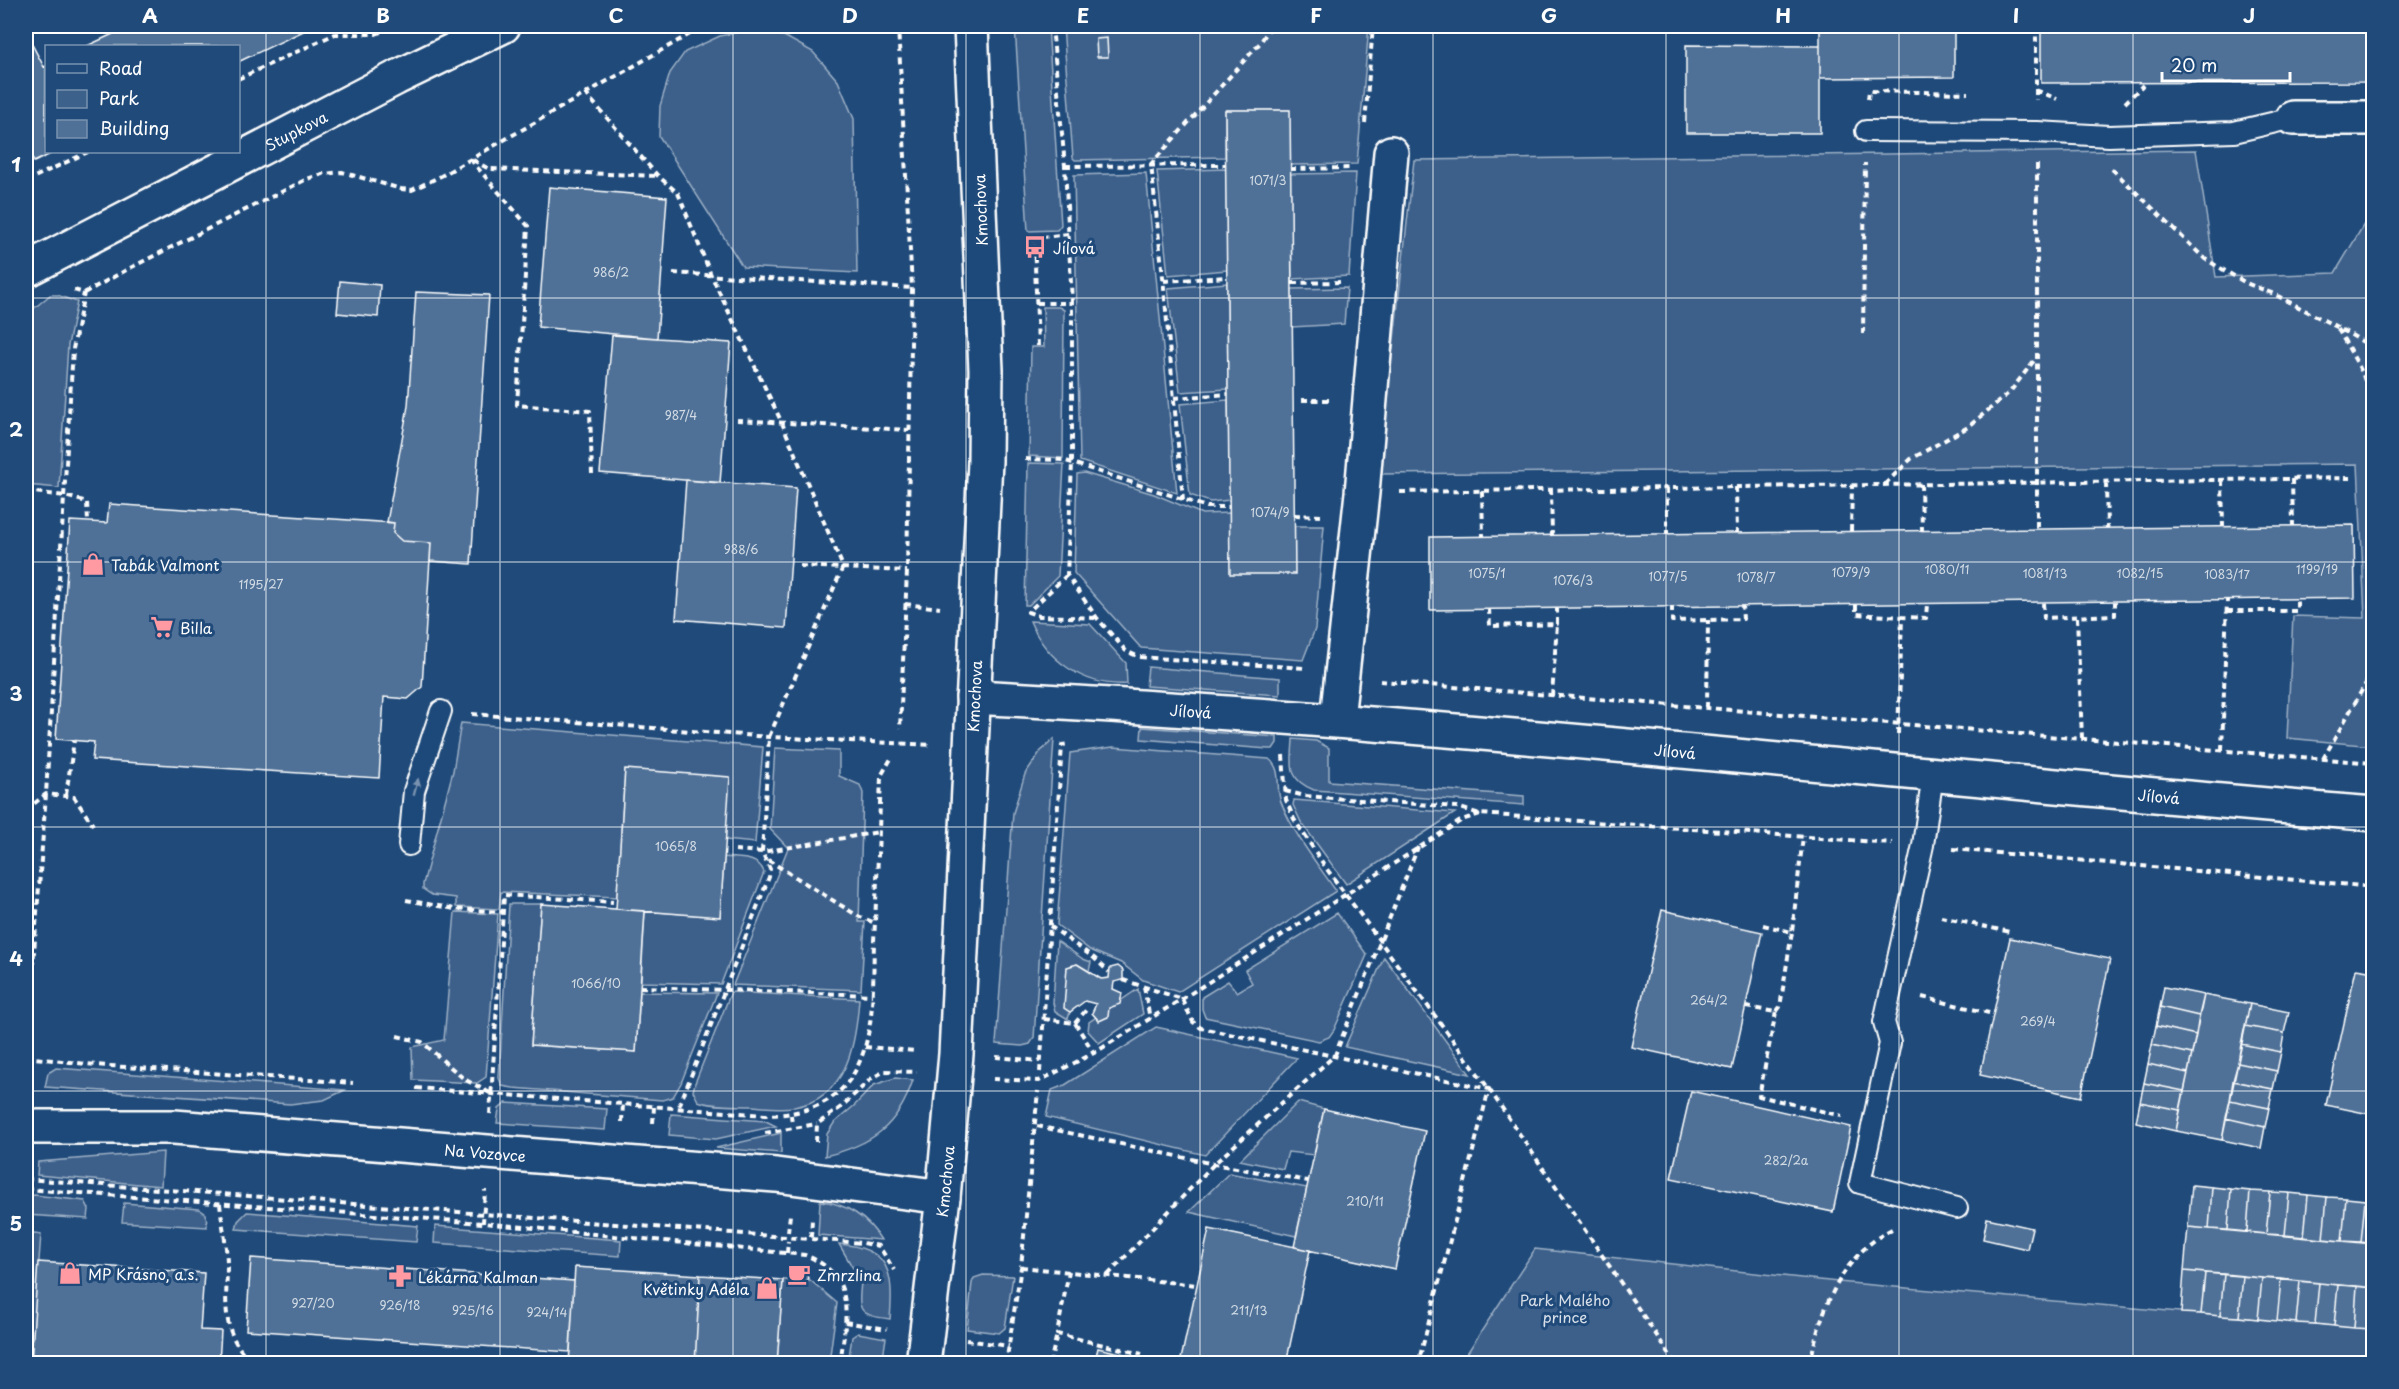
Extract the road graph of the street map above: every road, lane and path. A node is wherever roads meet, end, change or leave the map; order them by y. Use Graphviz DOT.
graph roads {
  1 [pos="394,26"];
  2 [pos="501,26"];
  3 [pos="704,26"];
  4 [pos="898,26"];
  5 [pos="971,26"];
  6 [pos="1052,26"];
  7 [pos="1271,26"];
  8 [pos="1373,26"];
  9 [pos="2036,26"];
  10 [pos="240,78"];
  11 [pos="2036,90"];
  12 [pos="585,93"];
  13 [pos="2293,118"];
  14 [pos="2373,118"];
  15 [pos="1866,130"];
  16 [pos="2037,132"];
  17 [pos="1364,133"];
  18 [pos="2090,135"];
  19 [pos="86,153"];
  20 [pos="1391,153"];
  21 [pos="470,159"];
  22 [pos="1151,164"];
  23 [pos="1225,165"];
  24 [pos="1065,166"];
  25 [pos="1361,168"];
  26 [pos="1290,170"];
  27 [pos="658,176"];
  28 [pos="26,181"];
  29 [pos="1070,234"];
  30 [pos="26,270"];
  31 [pos="673,273"];
  32 [pos="711,275"];
  33 [pos="1227,277"];
  34 [pos="1164,281"];
  35 [pos="1350,282"];
  36 [pos="1292,283"];
  37 [pos="912,288"];
  38 [pos="1036,303"];
  39 [pos="1072,303"];
  40 [pos="2337,327"];
  41 [pos="1863,334"];
  42 [pos="1038,346"];
  43 [pos="2373,348"];
  44 [pos="2036,357"];
  45 [pos="1228,394"];
  46 [pos="1174,398"];
  47 [pos="1302,400"];
  48 [pos="1342,400"];
  49 [pos="2373,407"];
  50 [pos="737,420"];
  51 [pos="782,423"];
  52 [pos="909,430"];
  53 [pos="985,461"];
  54 [pos="1072,463"];
  55 [pos="592,474"];
  56 [pos="2349,478"];
  57 [pos="2292,479"];
  58 [pos="2222,480"];
  59 [pos="2036,483"];
  60 [pos="2106,483"];
  61 [pos="1885,484"];
  62 [pos="1921,484"];
  63 [pos="1852,485"];
  64 [pos="1736,487"];
  65 [pos="1667,488"];
  66 [pos="1551,489"];
  67 [pos="1482,490"];
  68 [pos="26,492"];
  69 [pos="1362,493"];
  70 [pos="65,496"];
  71 [pos="1183,500"];
  72 [pos="1230,507"];
  73 [pos="1294,515"];
  74 [pos="1330,516"];
  75 [pos="88,522"];
  76 [pos="2293,526"];
  77 [pos="2223,527"];
  78 [pos="2107,528"];
  79 [pos="2037,529"];
  80 [pos="1851,531"];
  81 [pos="1922,531"];
  82 [pos="1737,533"];
  83 [pos="1667,534"];
  84 [pos="1483,536"];
  85 [pos="1552,536"];
  86 [pos="800,566"];
  87 [pos="843,567"];
  88 [pos="907,571"];
  89 [pos="1067,575"];
  90 [pos="2227,600"];
  91 [pos="2297,600"];
  92 [pos="2115,602"];
  93 [pos="2043,603"];
  94 [pos="905,604"];
  95 [pos="1927,604"];
  96 [pos="1857,605"];
  97 [pos="1742,606"];
  98 [pos="1672,607"];
  99 [pos="943,608"];
  100 [pos="1489,609"];
  101 [pos="1557,609"];
  102 [pos="2227,611"];
  103 [pos="1902,617"];
  104 [pos="2078,617"];
  105 [pos="1097,618"];
  106 [pos="1708,620"];
  107 [pos="1557,624"];
  108 [pos="2373,669"];
  109 [pos="1340,678"];
  110 [pos="1552,695"];
  111 [pos="974,697"];
  112 [pos="1707,708"];
  113 [pos="441,711"];
  114 [pos="1336,719"];
  115 [pos="1898,723"];
  116 [pos="900,729"];
  117 [pos="769,737"];
  118 [pos="2082,738"];
  119 [pos="1549,739"];
  120 [pos="74,741"];
  121 [pos="896,742"];
  122 [pos="1074,744"];
  123 [pos="2222,750"];
  124 [pos="892,757"];
  125 [pos="1272,757"];
  126 [pos="2323,759"];
  127 [pos="2373,763"];
  128 [pos="1896,771"];
  129 [pos="1933,774"];
  130 [pos="1286,791"];
  131 [pos="46,794"];
  132 [pos="66,795"];
  133 [pos="26,810"];
  134 [pos="2373,814"];
  135 [pos="93,825"];
  136 [pos="879,832"];
  137 [pos="1803,836"];
  138 [pos="409,845"];
  139 [pos="1419,847"];
  140 [pos="735,850"];
  141 [pos="762,852"];
  142 [pos="768,860"];
  143 [pos="1345,893"];
  144 [pos="406,900"];
  145 [pos="613,902"];
  146 [pos="503,912"];
  147 [pos="1936,916"];
  148 [pos="875,923"];
  149 [pos="1763,925"];
  150 [pos="1050,926"];
  151 [pos="1792,932"];
  152 [pos="2010,932"];
  153 [pos="1380,942"];
  154 [pos="1109,972"];
  155 [pos="1123,980"];
  156 [pos="640,987"];
  157 [pos="1144,987"];
  158 [pos="725,989"];
  159 [pos="872,995"];
  160 [pos="1919,996"];
  161 [pos="1182,999"];
  162 [pos="28,1005"];
  163 [pos="1746,1006"];
  164 [pos="1087,1009"];
  165 [pos="1776,1012"];
  166 [pos="1993,1014"];
  167 [pos="1044,1019"];
  168 [pos="1150,1019"];
  169 [pos="1076,1023"];
  170 [pos="397,1036"];
  171 [pos="865,1047"];
  172 [pos="917,1051"];
  173 [pos="1094,1053"];
  174 [pos="1335,1055"];
  175 [pos="996,1057"];
  176 [pos="28,1058"];
  177 [pos="1040,1061"];
  178 [pos="915,1072"];
  179 [pos="1040,1072"];
  180 [pos="993,1079"];
  181 [pos="30,1083"];
  182 [pos="353,1083"];
  183 [pos="416,1088"];
  184 [pos="1489,1089"];
  185 [pos="1038,1091"];
  186 [pos="491,1093"];
  187 [pos="623,1104"];
  188 [pos="654,1107"];
  189 [pos="678,1108"];
  190 [pos="791,1115"];
  191 [pos="490,1122"];
  192 [pos="622,1122"];
  193 [pos="1872,1123"];
  194 [pos="653,1124"];
  195 [pos="792,1124"];
  196 [pos="1037,1126"];
  197 [pos="26,1127"];
  198 [pos="816,1145"];
  199 [pos="1214,1164"];
  200 [pos="26,1179"];
  201 [pos="1308,1181"];
  202 [pos="485,1186"];
  203 [pos="26,1189"];
  204 [pos="943,1197"];
  205 [pos="220,1204"];
  206 [pos="1957,1208"];
  207 [pos="484,1213"];
  208 [pos="483,1223"];
  209 [pos="1894,1228"];
  210 [pos="788,1241"];
  211 [pos="787,1253"];
  212 [pos="1021,1267"];
  213 [pos="1069,1271"];
  214 [pos="1108,1275"];
  215 [pos="1197,1285"];
  216 [pos="928,1320"];
  217 [pos="845,1322"];
  218 [pos="887,1329"];
  219 [pos="1057,1334"];
  220 [pos="966,1340"];
  221 [pos="1009,1346"];
  222 [pos="1142,1354"];
  223 [pos="333,1364"];
  224 [pos="840,1364"];
  225 [pos="923,1364"];
  226 [pos="1006,1364"];
  227 [pos="1050,1364"];
  228 [pos="1418,1364"];
  229 [pos="1676,1364"];
  230 [pos="1810,1364"];
  1 -- 10 [label="path"];
  2 -- 30 [label="street, Stupkova"];
  3 -- 12 [label="path"];
  4 -- 37 [label="path"];
  5 -- 53 [label="street, Kmochova"];
  6 -- 24 [label="path"];
  7 -- 22 [label="path"];
  8 -- 17 [label="path"];
  9 -- 11 [label="path"];
  12 -- 21 [label="path"];
  12 -- 27 [label="path"];
  13 -- 14 [label="street"];
  13 -- 18 [label="lane"];
  15 -- 16 [label="lane"];
  15 -- 41 [label="path"];
  16 -- 18 [label="lane"];
  16 -- 44 [label="path"];
  18 -- 40 [label="path"];
  19 -- 28 [label="path"];
  20 -- 69 [label="street"];
  21 -- 27 [label="path"];
  21 -- 55 [label="path"];
  21 -- 70 [label="path"];
  22 -- 23 [label="path"];
  22 -- 24 [label="path"];
  22 -- 34 [label="path"];
  24 -- 29 [label="path"];
  25 -- 26 [label="path"];
  27 -- 32 [label="path"];
  29 -- 38 [label="path"];
  29 -- 39 [label="path"];
  31 -- 32 [label="path"];
  32 -- 37 [label="path"];
  32 -- 51 [label="path"];
  33 -- 34 [label="path"];
  34 -- 46 [label="path"];
  35 -- 36 [label="path"];
  37 -- 52 [label="path"];
  38 -- 39 [label="path"];
  38 -- 42 [label="path"];
  39 -- 54 [label="path"];
  40 -- 43 [label="path"];
  40 -- 49 [label="path"];
  44 -- 59 [label="path"];
  44 -- 61 [label="path"];
  45 -- 46 [label="path"];
  46 -- 71 [label="path"];
  47 -- 48 [label="path"];
  50 -- 51 [label="path"];
  51 -- 52 [label="path"];
  51 -- 87 [label="path"];
  52 -- 88 [label="path"];
  53 -- 54 [label="path"];
  53 -- 111 [label="street, Kmochova"];
  54 -- 71 [label="path"];
  54 -- 89 [label="path"];
  56 -- 57 [label="path"];
  57 -- 58 [label="path"];
  57 -- 76 [label="path"];
  58 -- 60 [label="path"];
  58 -- 77 [label="path"];
  59 -- 60 [label="path"];
  59 -- 62 [label="path"];
  59 -- 79 [label="path"];
  60 -- 78 [label="path"];
  61 -- 62 [label="path"];
  61 -- 63 [label="path"];
  62 -- 81 [label="path"];
  63 -- 64 [label="path"];
  63 -- 80 [label="path"];
  64 -- 65 [label="path"];
  64 -- 82 [label="path"];
  65 -- 66 [label="path"];
  65 -- 83 [label="path"];
  66 -- 67 [label="path"];
  66 -- 85 [label="path"];
  67 -- 69 [label="path"];
  67 -- 84 [label="path"];
  68 -- 70 [label="path"];
  69 -- 109 [label="street"];
  70 -- 75 [label="path"];
  70 -- 131 [label="path"];
  71 -- 72 [label="path"];
  73 -- 74 [label="path"];
  86 -- 87 [label="path"];
  87 -- 88 [label="path"];
  87 -- 117 [label="path"];
  88 -- 94 [label="path"];
  89 -- 105 [label="path"];
  89 -- 105 [label="path"];
  90 -- 102 [label="path"];
  91 -- 102 [label="path"];
  92 -- 104 [label="path"];
  93 -- 104 [label="path"];
  94 -- 99 [label="path"];
  94 -- 116 [label="path"];
  95 -- 103 [label="path"];
  96 -- 103 [label="path"];
  97 -- 106 [label="path"];
  98 -- 106 [label="path"];
  100 -- 107 [label="path"];
  101 -- 107 [label="path"];
  102 -- 123 [label="path"];
  103 -- 115 [label="path"];
  104 -- 118 [label="path"];
  105 -- 109 [label="path"];
  106 -- 112 [label="path"];
  107 -- 110 [label="path"];
  108 -- 126 [label="path"];
  109 -- 110 [label="path"];
  109 -- 114 [label="street"];
  110 -- 112 [label="path"];
  110 -- 119 [label="path"];
  111 -- 114 [label="street, Jílová"];
  111 -- 204 [label="street, Kmochova"];
  112 -- 115 [label="path"];
  113 -- 117 [label="path"];
  138 -- 113 [label="lane, one-way"];
  114 -- 119 [label="street, Jílová"];
  115 -- 118 [label="path"];
  115 -- 128 [label="path"];
  117 -- 121 [label="path"];
  117 -- 141 [label="path"];
  118 -- 123 [label="path"];
  119 -- 128 [label="street, Jílová"];
  120 -- 132 [label="path"];
  122 -- 150 [label="path"];
  123 -- 126 [label="path"];
  124 -- 136 [label="path"];
  125 -- 130 [label="path"];
  126 -- 127 [label="path"];
  128 -- 129 [label="street, Jílová"];
  129 -- 134 [label="street, Jílová"];
  129 -- 193 [label="lane"];
  130 -- 139 [label="path"];
  130 -- 143 [label="path"];
  131 -- 132 [label="path"];
  131 -- 133 [label="path"];
  131 -- 162 [label="path"];
  132 -- 135 [label="path"];
  136 -- 141 [label="path"];
  136 -- 148 [label="path"];
  137 -- 151 [label="path"];
  139 -- 143 [label="path"];
  139 -- 153 [label="path"];
  140 -- 141 [label="path"];
  141 -- 142 [label="path"];
  142 -- 148 [label="path"];
  142 -- 158 [label="path"];
  143 -- 153 [label="path"];
  143 -- 161 [label="path"];
  144 -- 146 [label="path"];
  145 -- 146 [label="path"];
  146 -- 186 [label="path"];
  147 -- 152 [label="path"];
  148 -- 159 [label="path"];
  149 -- 151 [label="path"];
  150 -- 154 [label="path"];
  150 -- 167 [label="path"];
  151 -- 165 [label="path"];
  153 -- 174 [label="path"];
  153 -- 184 [label="path"];
  155 -- 157 [label="path"];
  156 -- 158 [label="path"];
  157 -- 161 [label="path"];
  157 -- 168 [label="path"];
  158 -- 159 [label="path"];
  158 -- 189 [label="path"];
  159 -- 171 [label="path"];
  160 -- 166 [label="path"];
  161 -- 168 [label="path"];
  161 -- 174 [label="path"];
  162 -- 176 [label="path"];
  163 -- 165 [label="path"];
  164 -- 169 [label="path"];
  165 -- 193 [label="path"];
  167 -- 169 [label="path"];
  167 -- 177 [label="path"];
  168 -- 173 [label="path"];
  169 -- 173 [label="path"];
  170 -- 186 [label="path"];
  171 -- 172 [label="path"];
  171 -- 190 [label="path"];
  173 -- 180 [label="path"];
  174 -- 184 [label="path"];
  174 -- 199 [label="path"];
  175 -- 177 [label="path"];
  176 -- 181 [label="path"];
  176 -- 182 [label="path"];
  177 -- 179 [label="path"];
  178 -- 198 [label="path"];
  183 -- 186 [label="path"];
  184 -- 228 [label="path"];
  184 -- 229 [label="path"];
  185 -- 196 [label="path"];
  186 -- 187 [label="path"];
  186 -- 191 [label="path"];
  187 -- 188 [label="path"];
  187 -- 192 [label="path"];
  188 -- 189 [label="path"];
  188 -- 194 [label="path"];
  189 -- 190 [label="path"];
  190 -- 195 [label="path"];
  193 -- 206 [label="lane"];
  196 -- 199 [label="path"];
  196 -- 212 [label="path"];
  197 -- 204 [label="street, Na Vozovce"];
  199 -- 201 [label="path"];
  199 -- 214 [label="path"];
  200 -- 207 [label="path"];
  202 -- 207 [label="path"];
  203 -- 205 [label="path"];
  204 -- 216 [label="street, Kmochova"];
  205 -- 208 [label="path"];
  205 -- 223 [label="path"];
  207 -- 208 [label="path"];
  207 -- 216 [label="path"];
  208 -- 211 [label="path"];
  209 -- 230 [label="path"];
  210 -- 211 [label="path"];
  211 -- 217 [label="path"];
  212 -- 213 [label="path"];
  212 -- 221 [label="path"];
  213 -- 214 [label="path"];
  213 -- 219 [label="path"];
  214 -- 215 [label="path"];
  216 -- 225 [label="street, Kmochova"];
  217 -- 218 [label="path"];
  217 -- 224 [label="path"];
  219 -- 222 [label="path"];
  219 -- 227 [label="path"];
  220 -- 221 [label="path"];
  221 -- 226 [label="path"];
}
